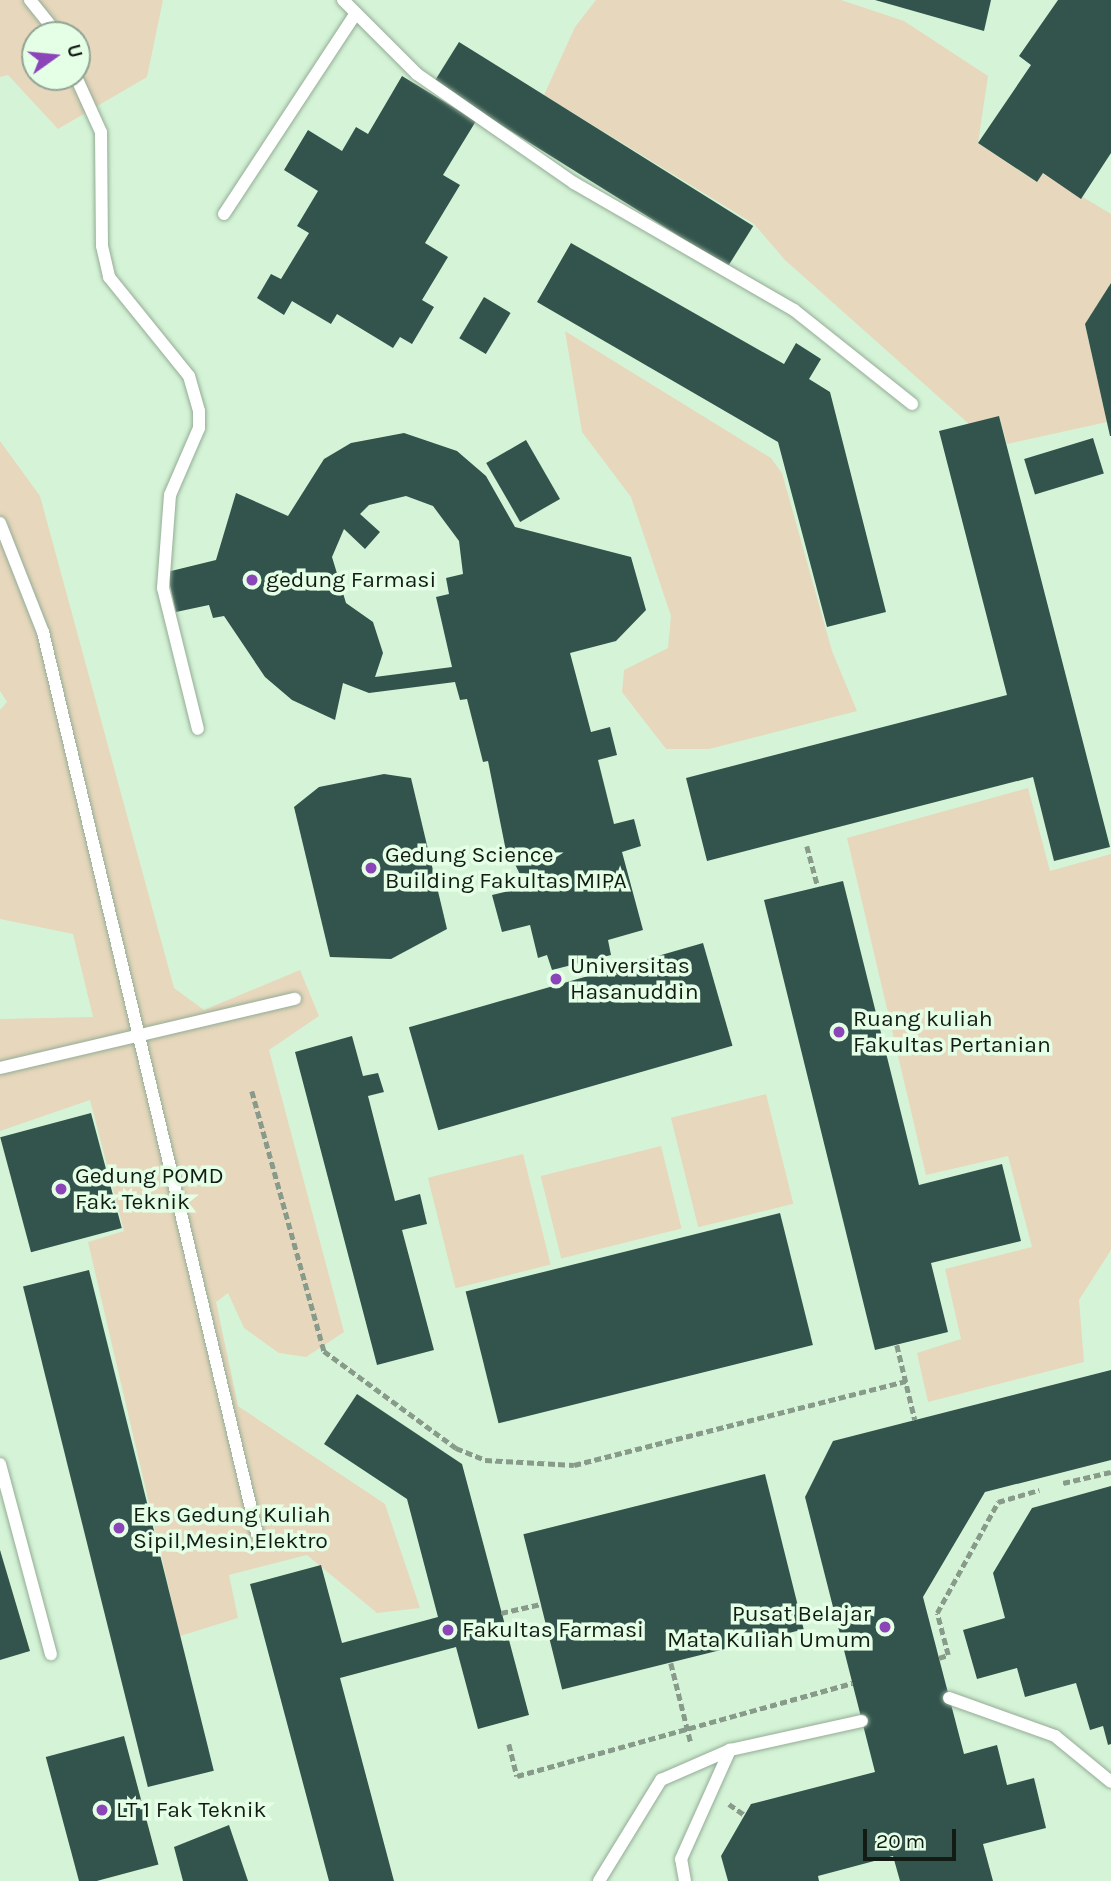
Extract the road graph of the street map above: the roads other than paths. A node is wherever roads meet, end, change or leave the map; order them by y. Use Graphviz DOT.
graph roads {
  1 [pos="30,0"];
  2 [pos="343,0"];
  3 [pos="356,13"];
  4 [pos="47,21"];
  5 [pos="82,91"];
  6 [pos="224,214"];
  7 [pos="912,404"];
  8 [pos="0,523"];
  9 [pos="198,729"];
  10 [pos="295,999"];
  11 [pos="141,1036"];
  12 [pos="0,1068"];
  13 [pos="0,1464"];
  14 [pos="257,1534"];
  15 [pos="51,1654"];
  16 [pos="949,1698"];
  17 [pos="862,1721"];
  18 [pos="730,1750"];
  19 [pos="1111,1782"];
  20 [pos="599,1881"];
  21 [pos="685,1881"];
  1 -- 4 [label="lane"];
  2 -- 3 [label="lane"];
  3 -- 6 [label="lane"];
  3 -- 7 [label="lane"];
  5 -- 9 [label="lane"];
  8 -- 11 [label="lane"];
  10 -- 11 [label="lane"];
  11 -- 12 [label="lane"];
  11 -- 14 [label="lane"];
  13 -- 15 [label="lane"];
  16 -- 19 [label="lane"];
  17 -- 18 [label="lane"];
  18 -- 20 [label="lane"];
  18 -- 21 [label="lane"];
}
